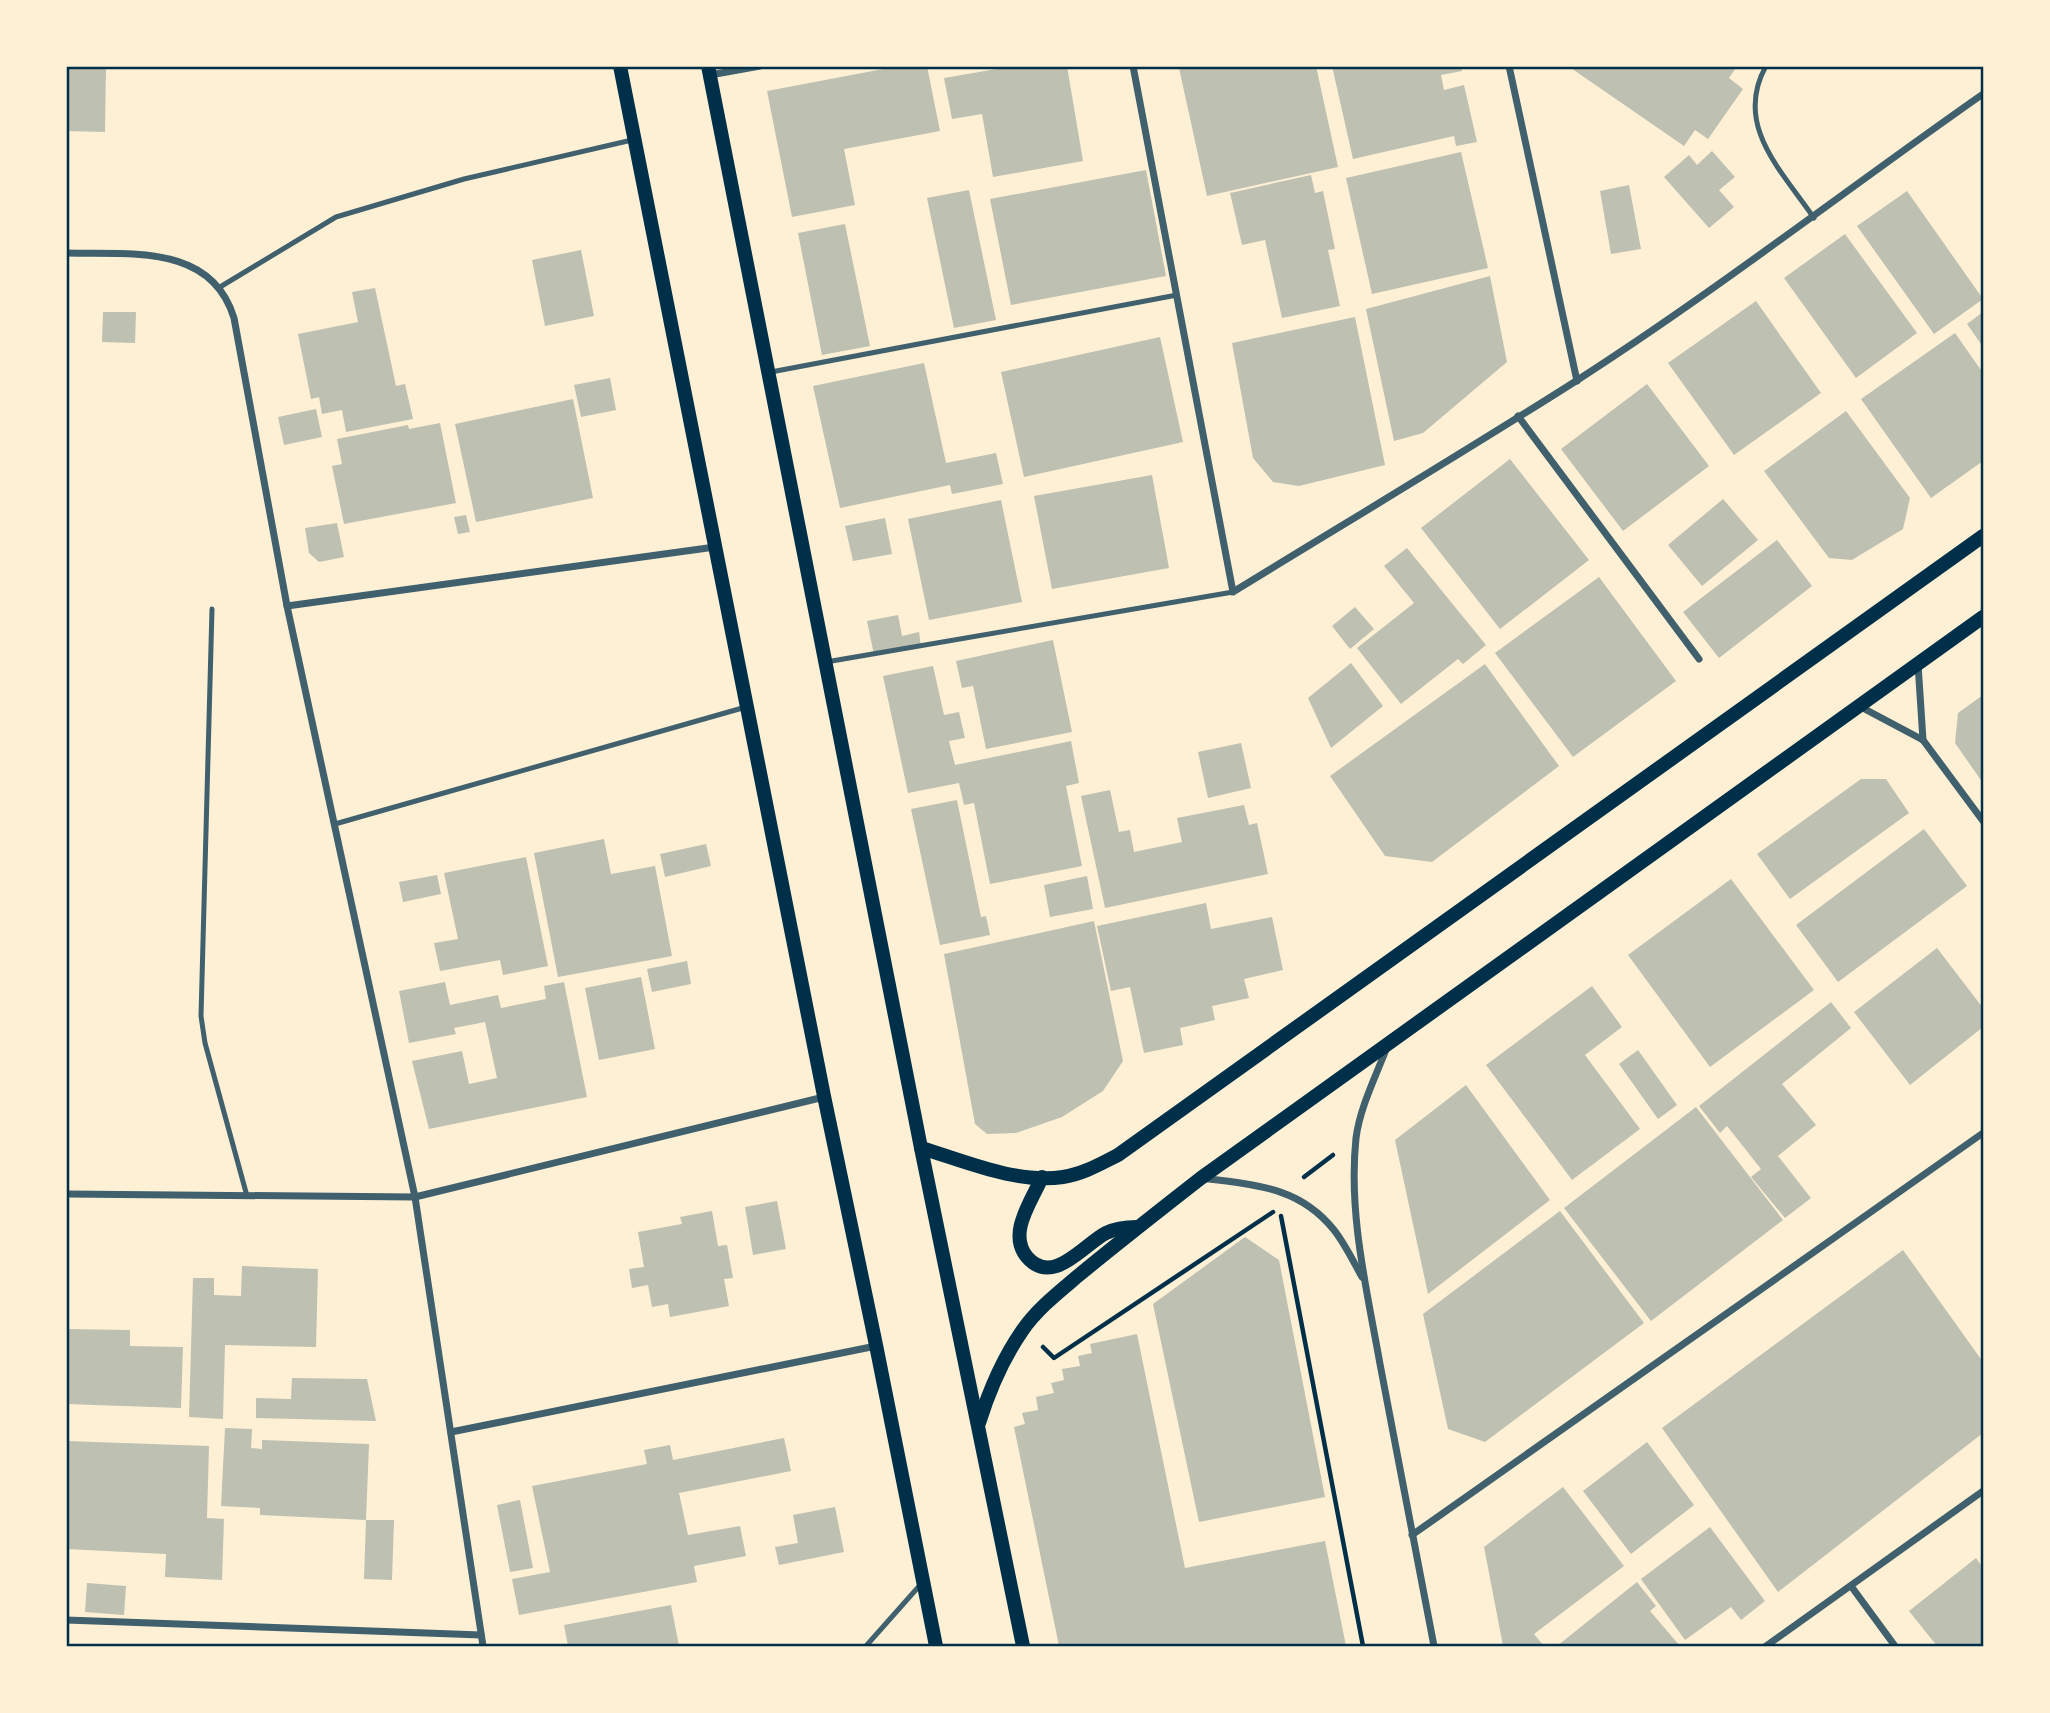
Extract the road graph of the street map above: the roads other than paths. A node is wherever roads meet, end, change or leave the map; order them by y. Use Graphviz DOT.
graph roads {
  1 [pos="620,66"];
  2 [pos="760,66"];
  3 [pos="1133,66"];
  4 [pos="1509,66"];
  5 [pos="1766,66"];
  6 [pos="709,71"];
  7 [pos="1983,94"];
  8 [pos="634,140"];
  9 [pos="1814,218"];
  10 [pos="66,253"];
  11 [pos="220,287"];
  12 [pos="1177,295"];
  13 [pos="768,373"];
  14 [pos="1577,381"];
  15 [pos="1518,416"];
  16 [pos="1983,536"];
  17 [pos="716,547"];
  18 [pos="1233,592"];
  19 [pos="287,606"];
  20 [pos="212,609"];
  21 [pos="1983,617"];
  22 [pos="1699,660"];
  23 [pos="826,662"];
  24 [pos="1917,664"];
  25 [pos="1859,706"];
  26 [pos="747,707"];
  27 [pos="1923,740"];
  28 [pos="1983,821"];
  29 [pos="335,824"];
  30 [pos="1387,1046"];
  31 [pos="824,1097"];
  32 [pos="1983,1133"];
  33 [pos="921,1148"];
  34 [pos="1042,1177"];
  35 [pos="1201,1178"];
  36 [pos="66,1194"];
  37 [pos="247,1196"];
  38 [pos="415,1197"];
  39 [pos="1138,1227"];
  40 [pos="1365,1281"];
  41 [pos="876,1345"];
  42 [pos="978,1425"];
  43 [pos="451,1432"];
  44 [pos="1983,1491"];
  45 [pos="1412,1535"];
  46 [pos="923,1582"];
  47 [pos="1851,1586"];
  48 [pos="66,1620"];
  49 [pos="481,1635"];
  50 [pos="483,1647"];
  51 [pos="866,1647"];
  52 [pos="936,1647"];
  53 [pos="1023,1647"];
  54 [pos="1434,1647"];
  55 [pos="1766,1647"];
  56 [pos="1895,1647"];
  1 -- 8 [label="main road"];
  2 -- 6 [label="street"];
  3 -- 12 [label="street"];
  4 -- 14 [label="street"];
  5 -- 9 [label="lane"];
  6 -- 13 [label="main road"];
  7 -- 9 [label="street"];
  8 -- 11 [label="lane"];
  8 -- 17 [label="main road"];
  9 -- 14 [label="street"];
  10 -- 11 [label="street"];
  11 -- 19 [label="street"];
  12 -- 13 [label="lane"];
  12 -- 18 [label="street"];
  13 -- 23 [label="main road"];
  14 -- 15 [label="street"];
  15 -- 18 [label="street"];
  15 -- 22 [label="street"];
  16 -- 34 [label="main road"];
  17 -- 19 [label="street"];
  17 -- 26 [label="main road"];
  18 -- 23 [label="lane"];
  19 -- 29 [label="street"];
  20 -- 37 [label="lane"];
  21 -- 24 [label="main road"];
  23 -- 33 [label="main road"];
  24 -- 25 [label="main road"];
  24 -- 27 [label="street"];
  25 -- 27 [label="street"];
  25 -- 30 [label="main road"];
  26 -- 29 [label="lane"];
  26 -- 31 [label="main road"];
  27 -- 28 [label="street"];
  29 -- 38 [label="street"];
  30 -- 35 [label="main road"];
  30 -- 40 [label="street"];
  31 -- 38 [label="street"];
  31 -- 41 [label="main road"];
  32 -- 45 [label="street"];
  33 -- 34 [label="main road"];
  33 -- 42 [label="main road"];
  34 -- 39 [label="main road"];
  35 -- 39 [label="main road"];
  35 -- 40 [label="street"];
  36 -- 37 [label="street"];
  37 -- 38 [label="street"];
  38 -- 43 [label="street"];
  39 -- 42 [label="main road"];
  40 -- 45 [label="street"];
  41 -- 43 [label="street"];
  41 -- 46 [label="main road"];
  42 -- 53 [label="main road"];
  43 -- 49 [label="street"];
  44 -- 47 [label="street"];
  45 -- 54 [label="street"];
  46 -- 51 [label="lane"];
  46 -- 52 [label="main road"];
  47 -- 55 [label="street"];
  47 -- 56 [label="street"];
  48 -- 49 [label="street"];
  49 -- 50 [label="street"];
}
